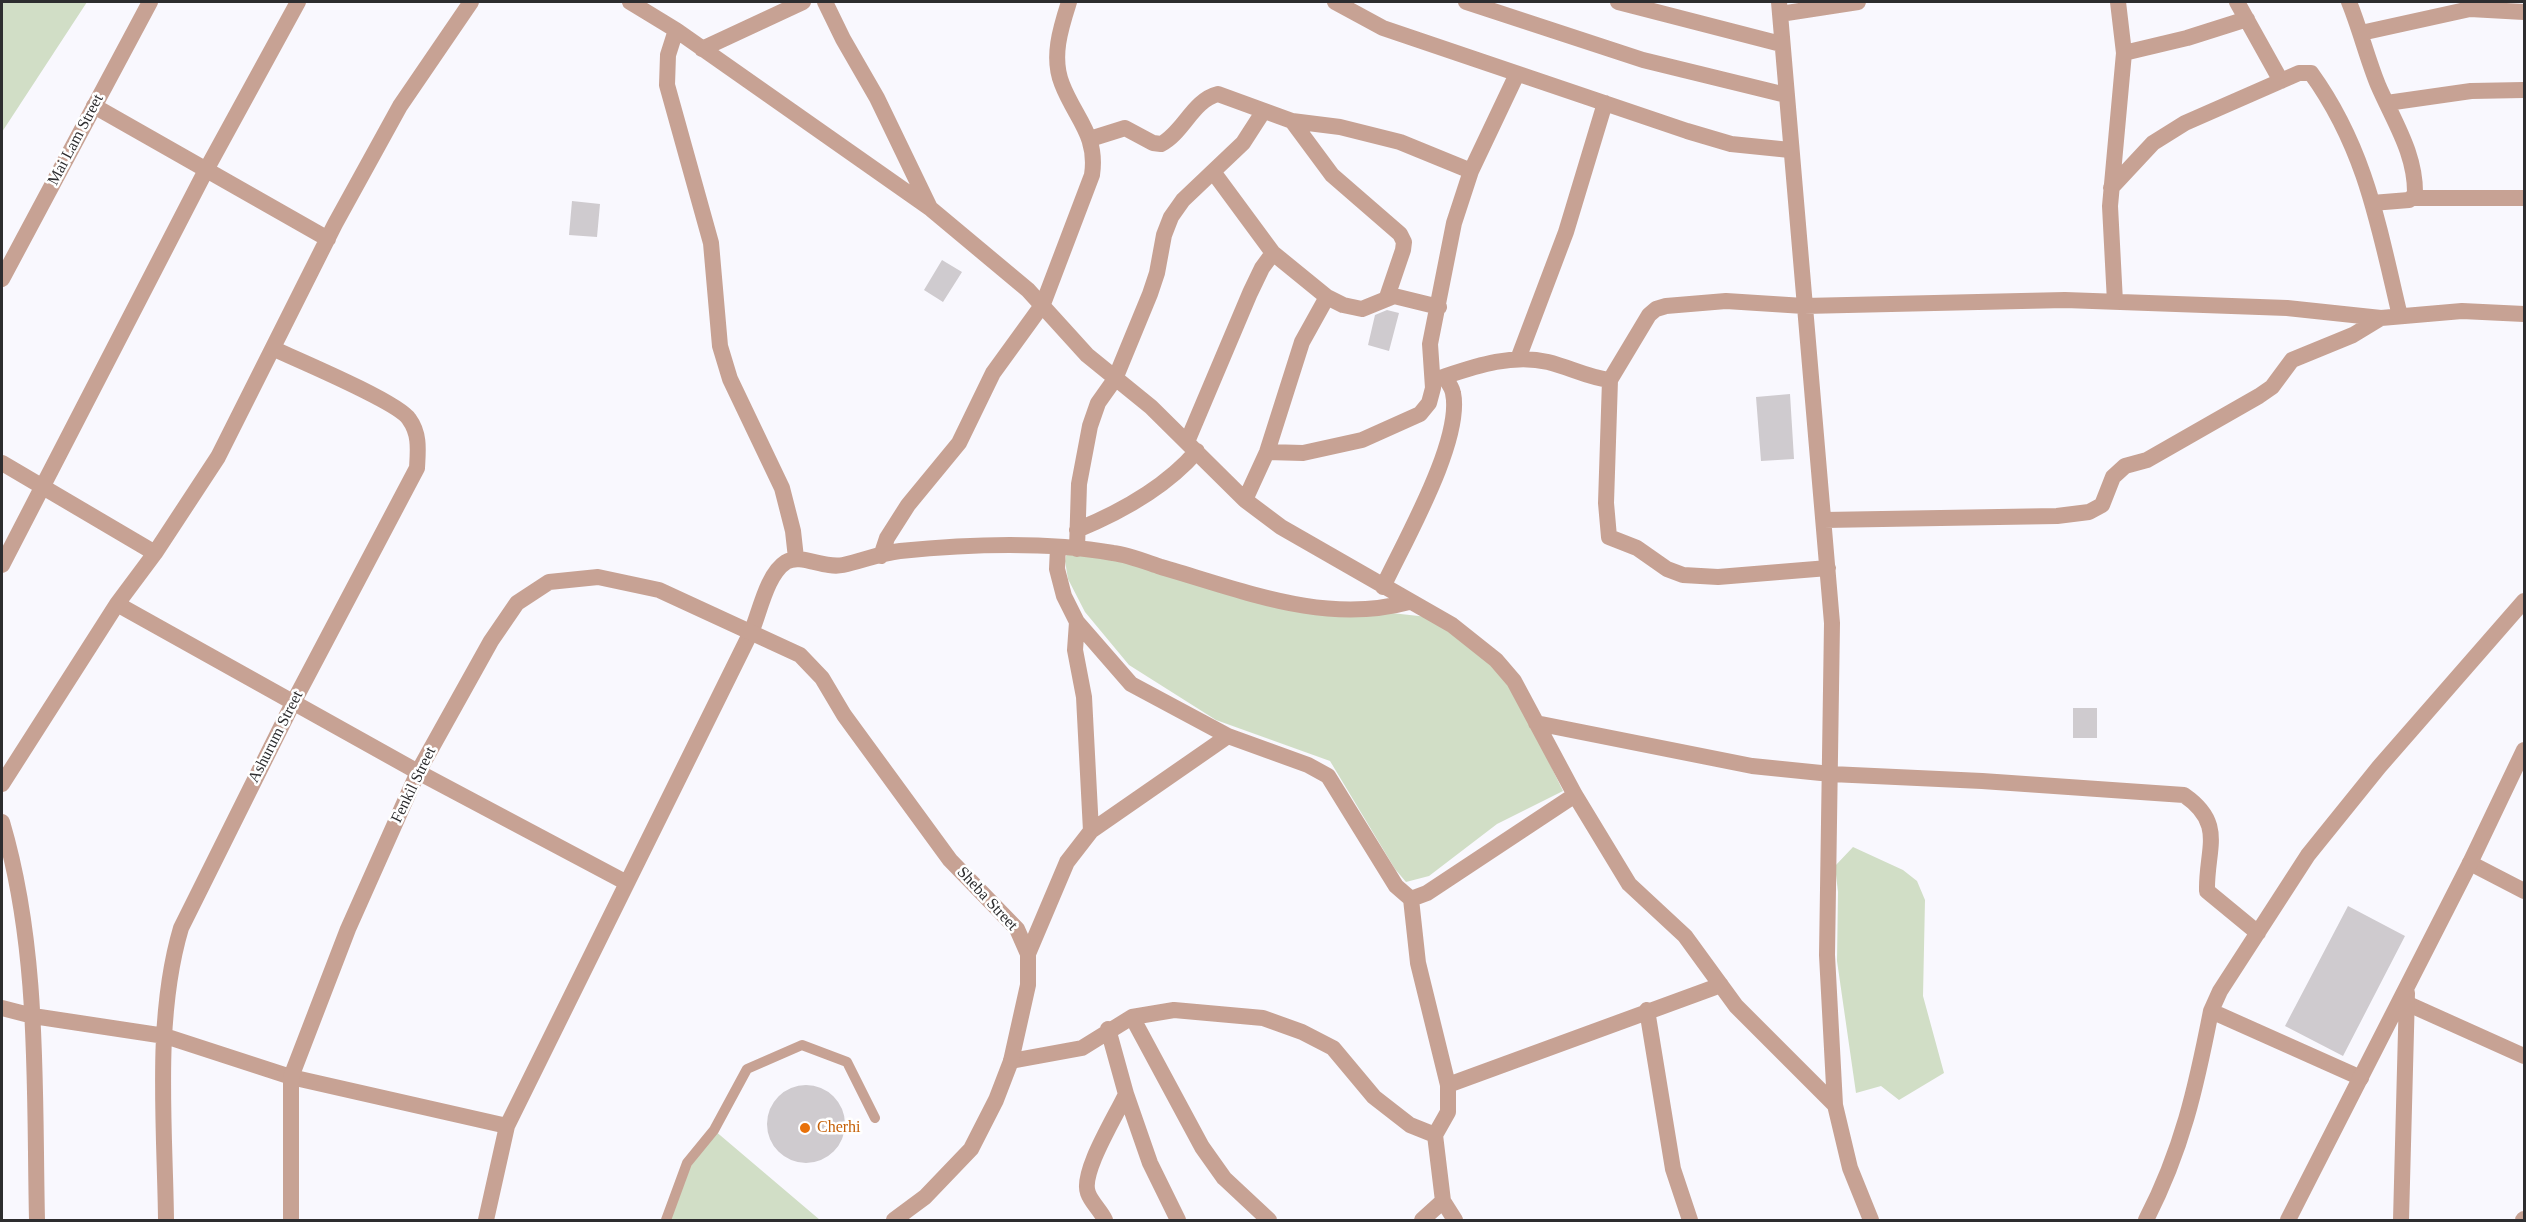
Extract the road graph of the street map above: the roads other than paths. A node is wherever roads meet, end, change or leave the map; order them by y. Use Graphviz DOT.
graph roads {
  1 [pos="150,2"];
  2 [pos="298,2"];
  3 [pos="630,2"];
  4 [pos="803,2"];
  5 [pos="825,2"];
  6 [pos="1069,2"];
  7 [pos="1335,2"];
  8 [pos="1466,2"];
  9 [pos="1618,2"];
  10 [pos="1858,2"];
  11 [pos="2118,2"];
  12 [pos="2237,2"];
  13 [pos="2349,2"];
  14 [pos="462,5"];
  15 [pos="1779,8"];
  16 [pos="2524,12"];
  17 [pos="2247,19"];
  18 [pos="676,30"];
  19 [pos="2361,33"];
  20 [pos="1781,45"];
  21 [pos="702,49"];
  22 [pos="2124,53"];
  23 [pos="1517,74"];
  24 [pos="2281,81"];
  25 [pos="2524,90"];
  26 [pos="1786,95"];
  27 [pos="1605,103"];
  28 [pos="2387,103"];
  29 [pos="94,106"];
  30 [pos="1263,112"];
  31 [pos="1292,121"];
  32 [pos="1090,139"];
  33 [pos="1791,150"];
  34 [pos="1471,171"];
  35 [pos="205,172"];
  36 [pos="1214,173"];
  37 [pos="2111,188"];
  38 [pos="2413,198"];
  39 [pos="2524,198"];
  40 [pos="2372,203"];
  41 [pos="931,209"];
  42 [pos="328,239"];
  43 [pos="1273,253"];
  44 [pos="2,279"];
  45 [pos="1327,297"];
  46 [pos="1387,297"];
  47 [pos="2115,302"];
  48 [pos="1043,304"];
  49 [pos="1804,306"];
  50 [pos="1439,307"];
  51 [pos="2524,314"];
  52 [pos="2400,316"];
  53 [pos="2381,318"];
  54 [pos="274,349"];
  55 [pos="1518,359"];
  56 [pos="1115,379"];
  57 [pos="1438,379"];
  58 [pos="1610,380"];
  59 [pos="1192,446"];
  60 [pos="1267,452"];
  61 [pos="2,463"];
  62 [pos="43,486"];
  63 [pos="1245,500"];
  64 [pos="1824,520"];
  65 [pos="1077,530"];
  66 [pos="1058,547"];
  67 [pos="1077,549"];
  68 [pos="155,553"];
  69 [pos="881,556"];
  70 [pos="796,558"];
  71 [pos="2,565"];
  72 [pos="1828,568"];
  73 [pos="1383,587"];
  74 [pos="1409,602"];
  75 [pos="117,604"];
  76 [pos="2521,611"];
  77 [pos="1077,622"];
  78 [pos="752,630"];
  79 [pos="800,655"];
  80 [pos="293,703"];
  81 [pos="1536,723"];
  82 [pos="1228,735"];
  83 [pos="2524,750"];
  84 [pos="418,772"];
  85 [pos="1830,774"];
  86 [pos="4,776"];
  87 [pos="1575,795"];
  88 [pos="2,822"];
  89 [pos="1091,831"];
  90 [pos="2470,863"];
  91 [pos="627,883"];
  92 [pos="2524,891"];
  93 [pos="1411,899"];
  94 [pos="2258,933"];
  95 [pos="1028,954"];
  96 [pos="1721,985"];
  97 [pos="2407,996"];
  98 [pos="2,1008"];
  99 [pos="1647,1010"];
  100 [pos="2211,1011"];
  101 [pos="33,1016"];
  102 [pos="1131,1017"];
  103 [pos="1108,1029"];
  104 [pos="165,1036"];
  105 [pos="2524,1056"];
  106 [pos="1011,1061"];
  107 [pos="291,1077"];
  108 [pos="2361,1078"];
  109 [pos="1448,1085"];
  110 [pos="1126,1094"];
  111 [pos="1835,1105"];
  112 [pos="875,1118"];
  113 [pos="507,1126"];
  114 [pos="1435,1135"];
  115 [pos="1443,1201"];
  116 [pos="37,1221"];
  117 [pos="166,1221"];
  118 [pos="291,1221"];
  119 [pos="486,1221"];
  120 [pos="666,1221"];
  121 [pos="894,1221"];
  122 [pos="1105,1221"];
  123 [pos="1178,1221"];
  124 [pos="1269,1221"];
  125 [pos="1422,1221"];
  126 [pos="1455,1221"];
  127 [pos="1690,1221"];
  128 [pos="1871,1221"];
  129 [pos="2146,1221"];
  130 [pos="2288,1221"];
  131 [pos="2401,1221"];
  1 -- 29 [label="street, Mai Lam Street"];
  2 -- 35 [label="street"];
  3 -- 18 [label="street"];
  4 -- 21 [label="street"];
  5 -- 41 [label="street"];
  6 -- 32 [label="street"];
  7 -- 23 [label="street"];
  8 -- 26 [label="street"];
  9 -- 20 [label="street"];
  10 -- 15 [label="street"];
  11 -- 22 [label="street"];
  12 -- 17 [label="street"];
  13 -- 19 [label="street"];
  14 -- 42 [label="street"];
  15 -- 20 [label="street"];
  16 -- 19 [label="street"];
  17 -- 22 [label="street"];
  17 -- 24 [label="street"];
  18 -- 21 [label="street"];
  18 -- 70 [label="street"];
  19 -- 28 [label="street"];
  20 -- 26 [label="street"];
  21 -- 41 [label="street"];
  22 -- 37 [label="street"];
  23 -- 27 [label="street"];
  23 -- 34 [label="street"];
  24 -- 37 [label="street"];
  24 -- 40 [label="street"];
  25 -- 28 [label="street"];
  26 -- 33 [label="street"];
  27 -- 33 [label="street"];
  27 -- 55 [label="street"];
  28 -- 38 [label="street"];
  29 -- 35 [label="street"];
  29 -- 44 [label="street, Mai Lam Street"];
  30 -- 31 [label="street"];
  30 -- 32 [label="street"];
  30 -- 36 [label="street"];
  31 -- 34 [label="street"];
  31 -- 46 [label="street"];
  32 -- 48 [label="street"];
  33 -- 49 [label="street"];
  34 -- 50 [label="street"];
  35 -- 42 [label="street"];
  35 -- 62 [label="street"];
  36 -- 43 [label="street"];
  36 -- 56 [label="street"];
  37 -- 47 [label="street"];
  38 -- 39 [label="street"];
  38 -- 40 [label="street"];
  40 -- 52 [label="street"];
  41 -- 48 [label="street"];
  42 -- 54 [label="street"];
  43 -- 45 [label="street"];
  43 -- 59 [label="street"];
  45 -- 46 [label="street"];
  45 -- 60 [label="street"];
  46 -- 50 [label="street"];
  47 -- 49 [label="street"];
  47 -- 53 [label="street"];
  48 -- 56 [label="street"];
  48 -- 69 [label="street"];
  49 -- 58 [label="street"];
  49 -- 64 [label="street"];
  50 -- 57 [label="street"];
  51 -- 52 [label="street"];
  52 -- 53 [label="street"];
  53 -- 64 [label="street"];
  54 -- 68 [label="street"];
  54 -- 80 [label="street, Ashurum Street"];
  55 -- 57 [label="street"];
  55 -- 58 [label="street"];
  56 -- 59 [label="street"];
  56 -- 65 [label="street"];
  57 -- 60 [label="street"];
  57 -- 73 [label="street"];
  58 -- 72 [label="street"];
  59 -- 63 [label="street"];
  59 -- 65 [label="street"];
  60 -- 63 [label="street"];
  61 -- 62 [label="street"];
  62 -- 68 [label="street"];
  62 -- 71 [label="street"];
  63 -- 73 [label="street"];
  64 -- 72 [label="street"];
  65 -- 67 [label="street"];
  66 -- 67 [label="street"];
  66 -- 69 [label="street"];
  66 -- 77 [label="street"];
  67 -- 74 [label="street"];
  68 -- 75 [label="street"];
  69 -- 70 [label="street"];
  70 -- 78 [label="street"];
  72 -- 85 [label="street"];
  73 -- 74 [label="street"];
  74 -- 81 [label="street"];
  75 -- 80 [label="street"];
  75 -- 86 [label="street"];
  76 -- 94 [label="street"];
  77 -- 82 [label="street"];
  77 -- 89 [label="street"];
  78 -- 79 [label="street, Fenkil Street"];
  78 -- 84 [label="street, Fenkil Street"];
  78 -- 91 [label="street"];
  79 -- 95 [label="street, Sheba Street"];
  80 -- 84 [label="street"];
  80 -- 104 [label="street, Ashurum Street"];
  81 -- 85 [label="street"];
  81 -- 87 [label="street"];
  82 -- 89 [label="street"];
  82 -- 93 [label="street"];
  83 -- 90 [label="street"];
  84 -- 91 [label="street"];
  84 -- 107 [label="street, Fenkil Street"];
  85 -- 94 [label="street"];
  85 -- 111 [label="street"];
  87 -- 93 [label="street"];
  87 -- 96 [label="street"];
  88 -- 101 [label="street"];
  89 -- 95 [label="street"];
  90 -- 92 [label="street"];
  90 -- 97 [label="street"];
  91 -- 113 [label="street"];
  93 -- 109 [label="street"];
  94 -- 100 [label="street"];
  95 -- 106 [label="street, Sheba Street"];
  96 -- 99 [label="street"];
  96 -- 111 [label="street"];
  97 -- 105 [label="street"];
  97 -- 108 [label="street"];
  97 -- 131 [label="street"];
  98 -- 101 [label="street"];
  99 -- 109 [label="street"];
  99 -- 127 [label="street"];
  100 -- 108 [label="street"];
  100 -- 129 [label="street"];
  101 -- 104 [label="street"];
  101 -- 116 [label="street"];
  102 -- 103 [label="street"];
  102 -- 114 [label="street"];
  102 -- 124 [label="street"];
  103 -- 106 [label="street"];
  103 -- 110 [label="street"];
  104 -- 107 [label="street"];
  104 -- 117 [label="street, Ashurum Street"];
  106 -- 121 [label="street, Sheba Street"];
  107 -- 113 [label="street"];
  107 -- 118 [label="street, Fenkil Street"];
  108 -- 130 [label="street"];
  109 -- 114 [label="street"];
  110 -- 122 [label="street"];
  110 -- 123 [label="street"];
  111 -- 128 [label="street"];
  112 -- 120 [label="lane"];
  113 -- 119 [label="street"];
  114 -- 115 [label="street"];
  115 -- 125 [label="street"];
  115 -- 126 [label="street"];
}
